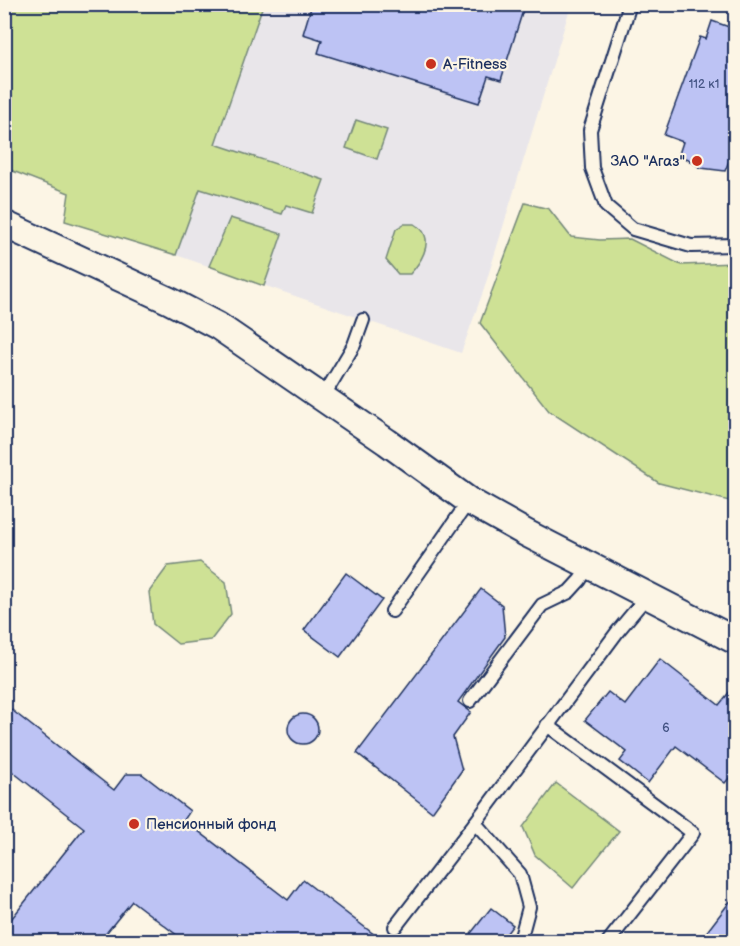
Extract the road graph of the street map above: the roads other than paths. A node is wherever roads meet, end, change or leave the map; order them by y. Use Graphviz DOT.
graph roads {
  1 [pos="630,4"];
  2 [pos="4,224"];
  3 [pos="735,244"];
  4 [pos="363,320"];
  5 [pos="323,397"];
  6 [pos="469,501"];
  7 [pos="589,565"];
  8 [pos="648,595"];
  9 [pos="392,611"];
  10 [pos="735,641"];
  11 [pos="470,701"];
  12 [pos="547,725"];
  13 [pos="475,823"];
  14 [pos="395,927"];
  15 [pos="517,942"];
  16 [pos="608,942"];
  1 -- 3 [label="lane"];
  2 -- 5 [label="street"];
  4 -- 5 [label="lane"];
  5 -- 6 [label="street"];
  6 -- 7 [label="street"];
  6 -- 9 [label="lane"];
  7 -- 8 [label="street"];
  7 -- 11 [label="lane"];
  8 -- 10 [label="street"];
  8 -- 12 [label="lane"];
  12 -- 13 [label="lane"];
  12 -- 16 [label="lane"];
  13 -- 14 [label="lane"];
  13 -- 15 [label="lane"];
}
